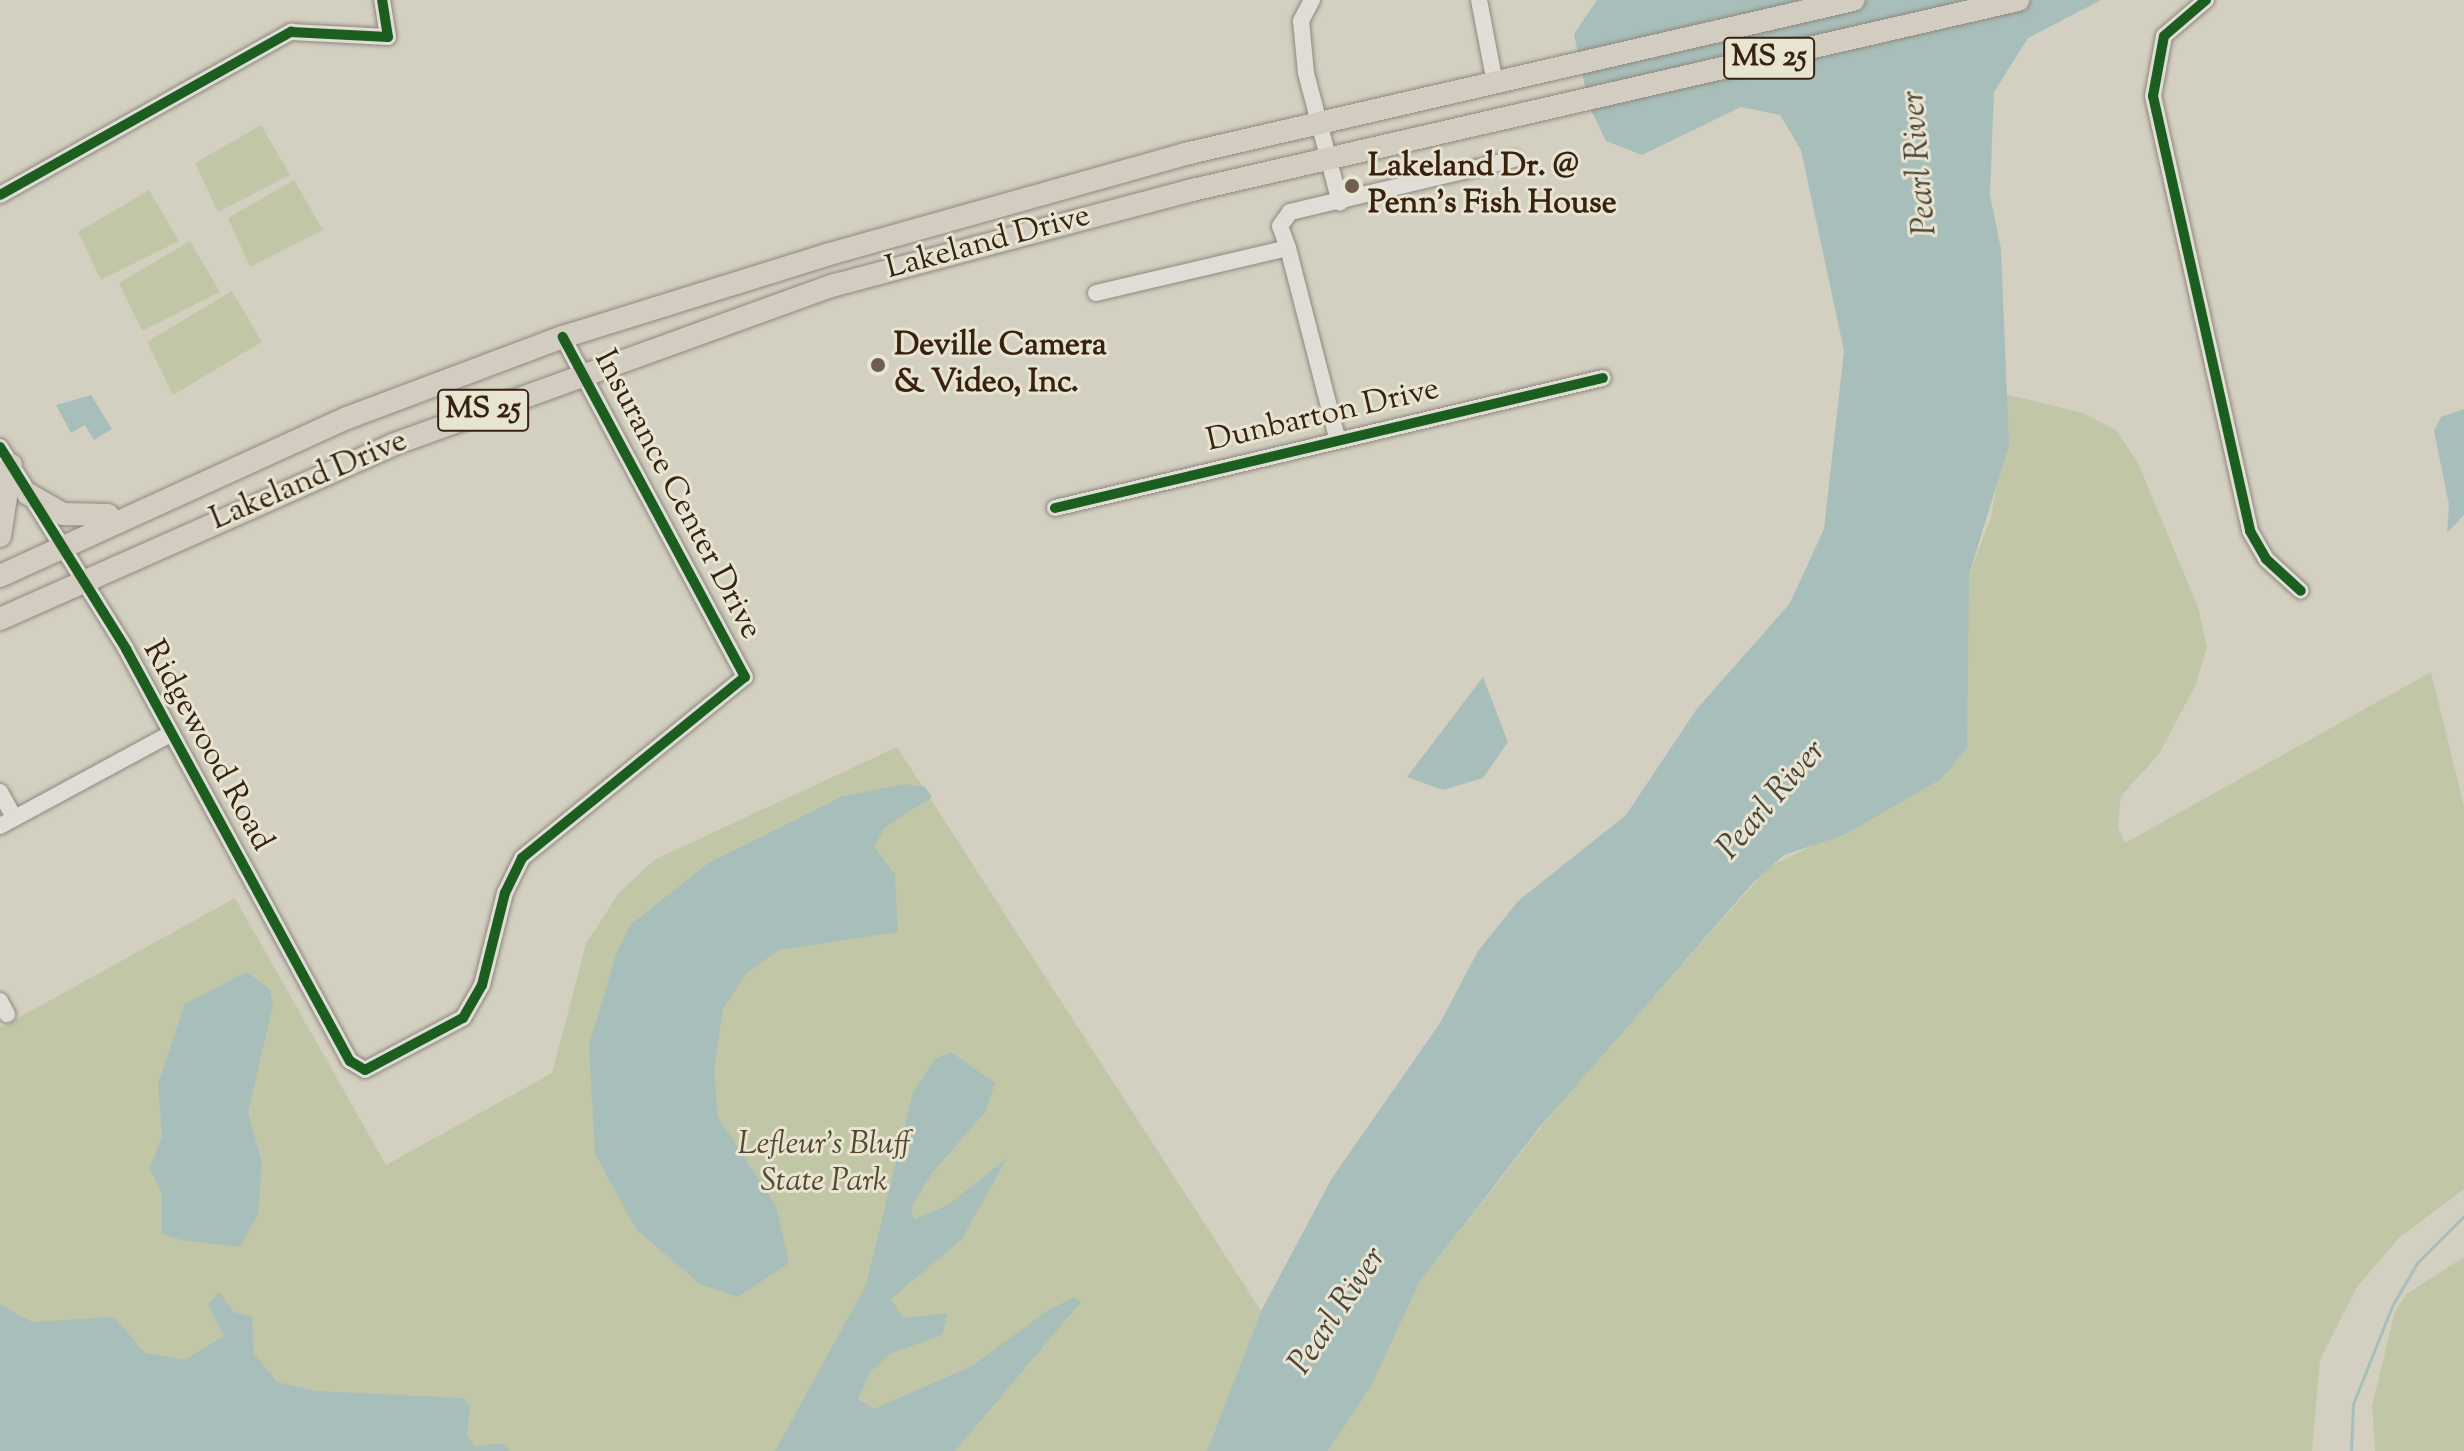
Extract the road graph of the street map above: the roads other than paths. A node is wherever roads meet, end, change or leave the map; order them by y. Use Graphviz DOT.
graph roads {
  1 [pos="382,0"];
  2 [pos="1312,0"];
  3 [pos="1479,0"];
  4 [pos="1853,0"];
  5 [pos="2018,0"];
  6 [pos="2206,0"];
  7 [pos="1495,83"];
  8 [pos="1319,124"];
  9 [pos="1331,158"];
  10 [pos="1514,159"];
  11 [pos="0,195"];
  12 [pos="1340,203"];
  13 [pos="1288,248"];
  14 [pos="1096,293"];
  15 [pos="563,337"];
  16 [pos="582,372"];
  17 [pos="1603,378"];
  18 [pos="1337,438"];
  19 [pos="6,456"];
  20 [pos="28,494"];
  21 [pos="1055,508"];
  22 [pos="129,511"];
  23 [pos="0,536"];
  24 [pos="59,546"];
  25 [pos="0,576"];
  26 [pos="81,581"];
  27 [pos="2301,591"];
  28 [pos="0,619"];
  29 [pos="168,735"];
  30 [pos="0,792"];
  31 [pos="7,821"];
  32 [pos="365,1070"];
  1 -- 11 [label="street"];
  2 -- 8 [label="street"];
  3 -- 7 [label="street"];
  4 -- 7 [label="highway, Lakeland Drive / MS 25"];
  5 -- 9 [label="highway, Lakeland Drive / MS 25"];
  6 -- 27 [label="street"];
  7 -- 8 [label="highway, Lakeland Drive / MS 25"];
  8 -- 9 [label="street"];
  8 -- 15 [label="highway, Lakeland Drive / MS 25"];
  9 -- 12 [label="street"];
  9 -- 16 [label="highway, Lakeland Drive / MS 25"];
  10 -- 12 [label="street"];
  12 -- 13 [label="street"];
  13 -- 14 [label="street"];
  13 -- 18 [label="street"];
  15 -- 16 [label="street, Insurance Center Drive"];
  15 -- 22 [label="highway, Lakeland Drive / MS 25"];
  16 -- 26 [label="highway, Lakeland Drive / MS 25"];
  16 -- 32 [label="street, Insurance Center Drive"];
  17 -- 18 [label="street, Dunbarton Drive"];
  18 -- 21 [label="street, Dunbarton Drive"];
  19 -- 20 [label="street, Ridgewood Road"];
  19 -- 23 [label="highway"];
  20 -- 22 [label="highway"];
  20 -- 24 [label="street, Ridgewood Road"];
  22 -- 24 [label="highway, Lakeland Drive / MS 25"];
  24 -- 25 [label="highway, Lakeland Drive / MS 25"];
  24 -- 26 [label="street, Ridgewood Road"];
  26 -- 28 [label="highway, Lakeland Drive / MS 25"];
  26 -- 29 [label="street, Ridgewood Road"];
  29 -- 31 [label="street"];
  29 -- 32 [label="street, Ridgewood Road"];
  30 -- 31 [label="street"];
}
